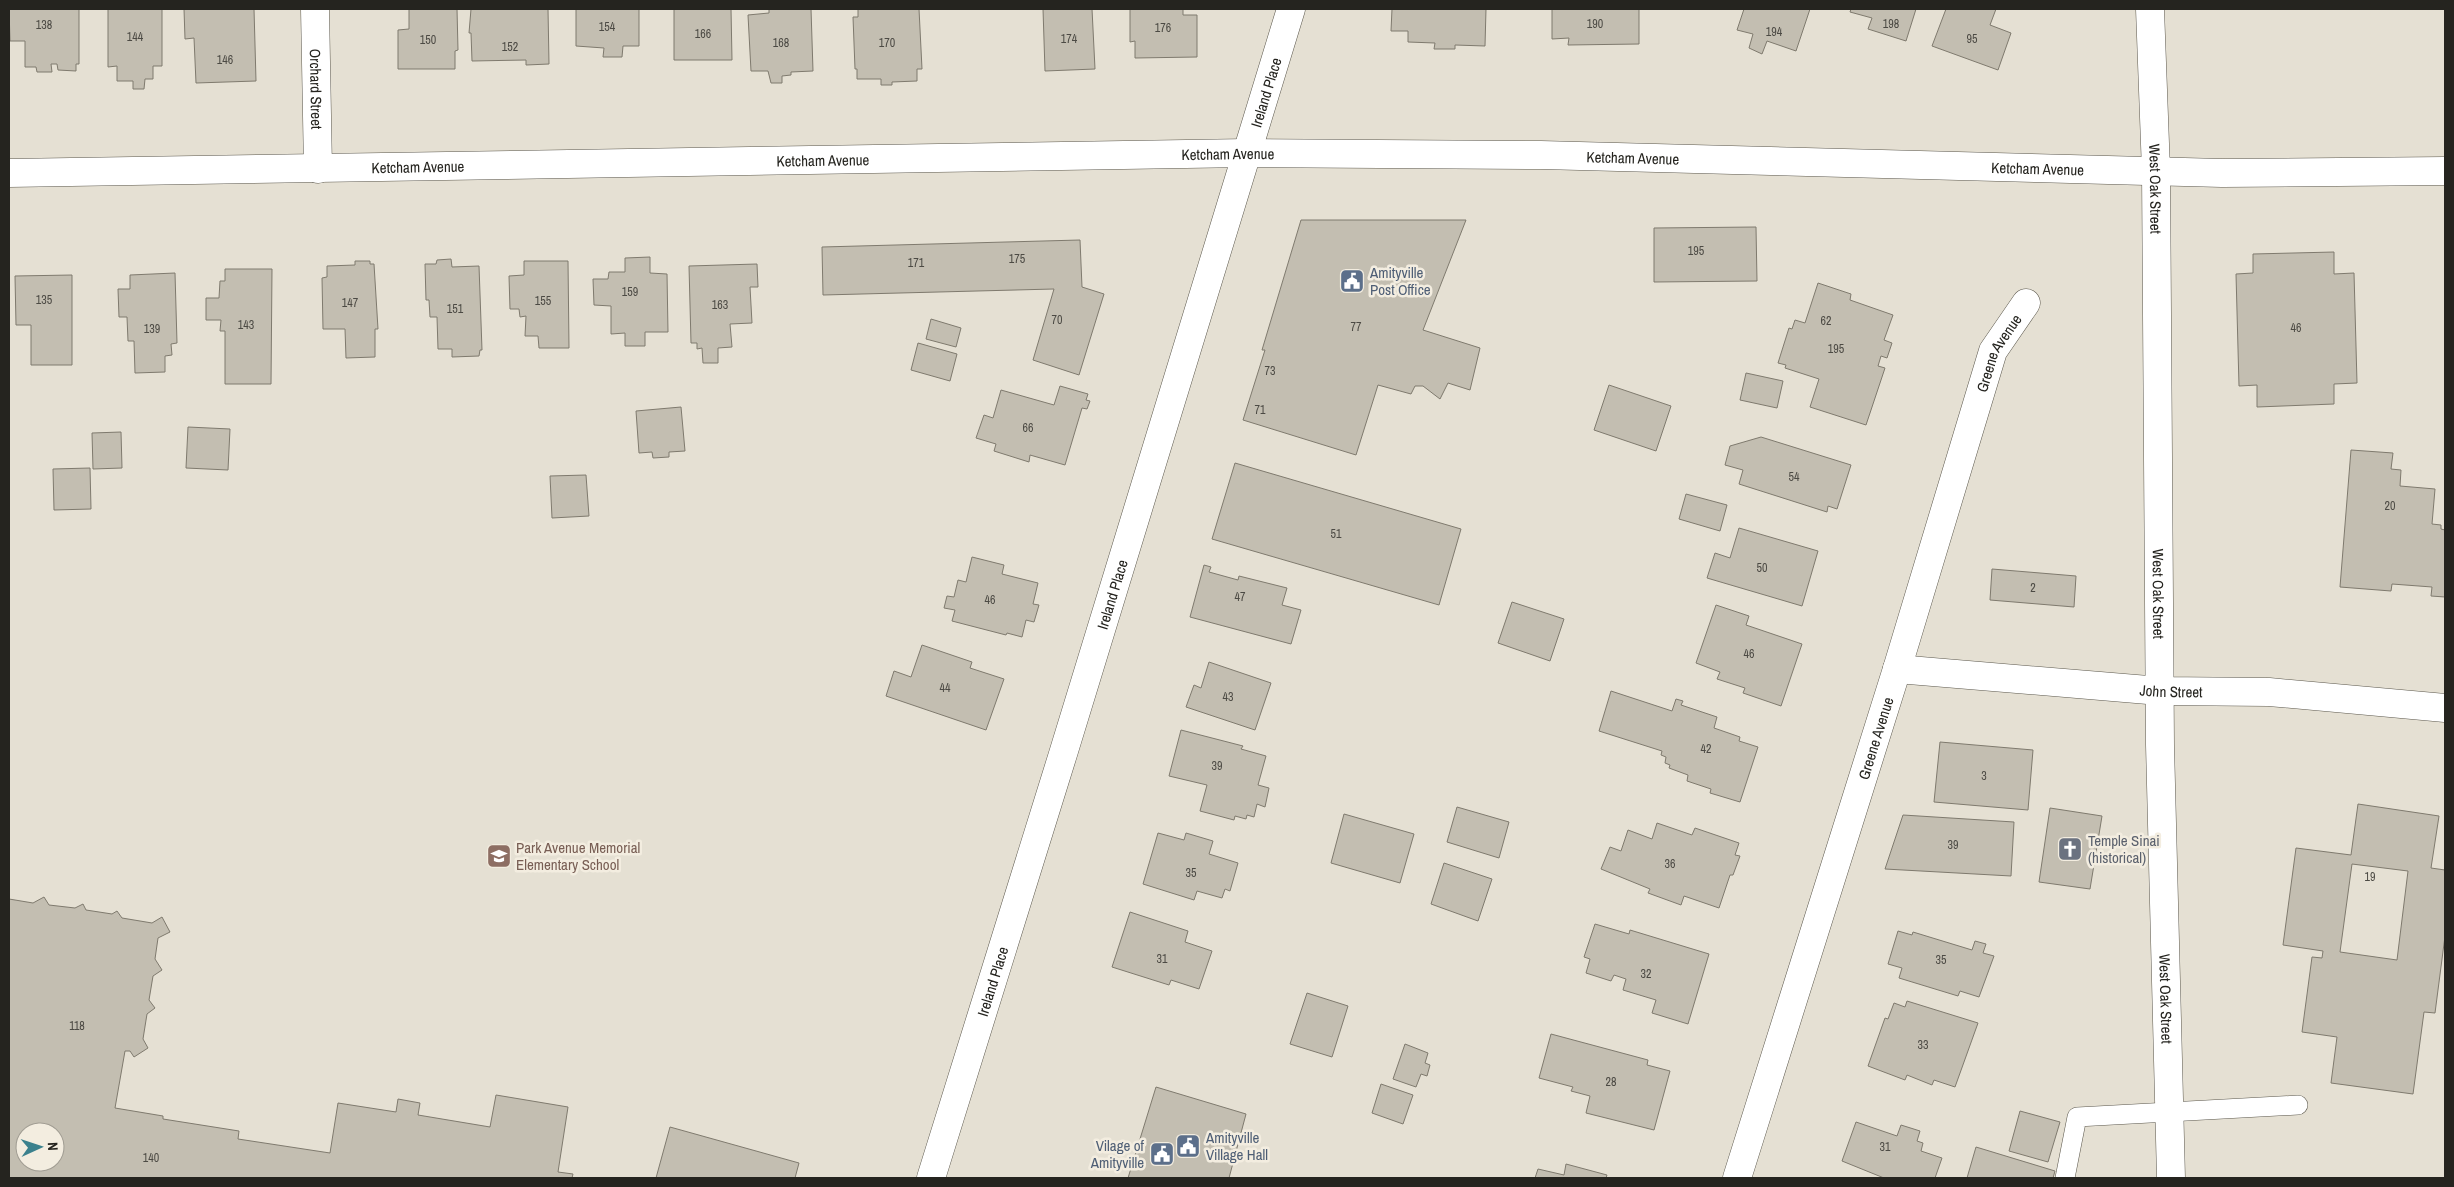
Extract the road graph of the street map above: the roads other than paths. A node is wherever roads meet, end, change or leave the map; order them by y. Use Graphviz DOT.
graph roads {
  1 [pos="315,9"];
  2 [pos="1291,9"];
  3 [pos="2150,9"];
  4 [pos="1247,153"];
  5 [pos="318,169"];
  6 [pos="2156,171"];
  7 [pos="2445,171"];
  8 [pos="9,173"];
  9 [pos="2026,304"];
  10 [pos="1897,669"];
  11 [pos="2160,691"];
  12 [pos="2445,708"];
  13 [pos="2298,1105"];
  14 [pos="2167,1111"];
  15 [pos="931,1178"];
  16 [pos="1737,1178"];
  17 [pos="2065,1178"];
  18 [pos="2170,1178"];
  1 -- 5 [label="street, Orchard Street"];
  2 -- 4 [label="street, Ireland Place"];
  3 -- 6 [label="street, West Oak Street"];
  4 -- 5 [label="street, Ketcham Avenue"];
  4 -- 6 [label="street, Ketcham Avenue"];
  4 -- 15 [label="street, Ireland Place"];
  5 -- 8 [label="street, Ketcham Avenue"];
  6 -- 7 [label="street, Ketcham Avenue"];
  6 -- 11 [label="street, West Oak Street"];
  9 -- 10 [label="street, Greene Avenue"];
  10 -- 11 [label="street, John Street"];
  10 -- 16 [label="street, Greene Avenue"];
  11 -- 12 [label="street, John Street"];
  11 -- 14 [label="street, West Oak Street"];
  13 -- 14 [label="lane"];
  14 -- 17 [label="lane"];
  14 -- 18 [label="street, West Oak Street"];
}
